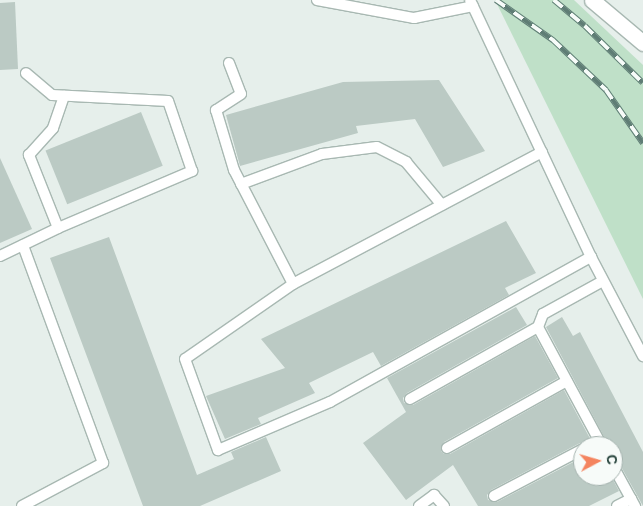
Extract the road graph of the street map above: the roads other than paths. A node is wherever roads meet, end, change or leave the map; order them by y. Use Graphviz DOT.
graph roads {
  1 [pos="317,0"];
  2 [pos="592,0"];
  3 [pos="472,3"];
  4 [pos="643,43"];
  5 [pos="229,63"];
  6 [pos="26,73"];
  7 [pos="64,96"];
  8 [pos="542,152"];
  9 [pos="241,184"];
  10 [pos="442,205"];
  11 [pos="58,228"];
  12 [pos="22,245"];
  13 [pos="0,256"];
  14 [pos="591,257"];
  15 [pos="603,281"];
  16 [pos="293,284"];
  17 [pos="538,327"];
  18 [pos="643,356"];
  19 [pos="567,381"];
  20 [pos="410,399"];
  21 [pos="597,436"];
  22 [pos="447,448"];
  23 [pos="573,454"];
  24 [pos="623,484"];
  25 [pos="494,496"];
  26 [pos="633,502"];
  27 [pos="22,506"];
  28 [pos="419,506"];
  29 [pos="444,506"];
  30 [pos="617,506"];
  1 -- 3 [label="lane"];
  2 -- 4 [label="street"];
  3 -- 8 [label="lane"];
  5 -- 9 [label="lane"];
  6 -- 7 [label="lane"];
  7 -- 11 [label="lane"];
  7 -- 11 [label="lane"];
  8 -- 10 [label="lane"];
  8 -- 14 [label="lane"];
  9 -- 10 [label="lane"];
  9 -- 16 [label="lane"];
  10 -- 16 [label="lane"];
  11 -- 12 [label="lane"];
  12 -- 13 [label="lane"];
  12 -- 27 [label="lane"];
  14 -- 15 [label="lane"];
  14 -- 16 [label="lane"];
  15 -- 17 [label="lane"];
  15 -- 18 [label="lane"];
  17 -- 19 [label="lane"];
  17 -- 20 [label="lane"];
  19 -- 21 [label="lane"];
  19 -- 22 [label="lane"];
  23 -- 25 [label="lane"];
  24 -- 26 [label="lane"];
  26 -- 30 [label="lane"];
  28 -- 29 [label="lane"];
}
